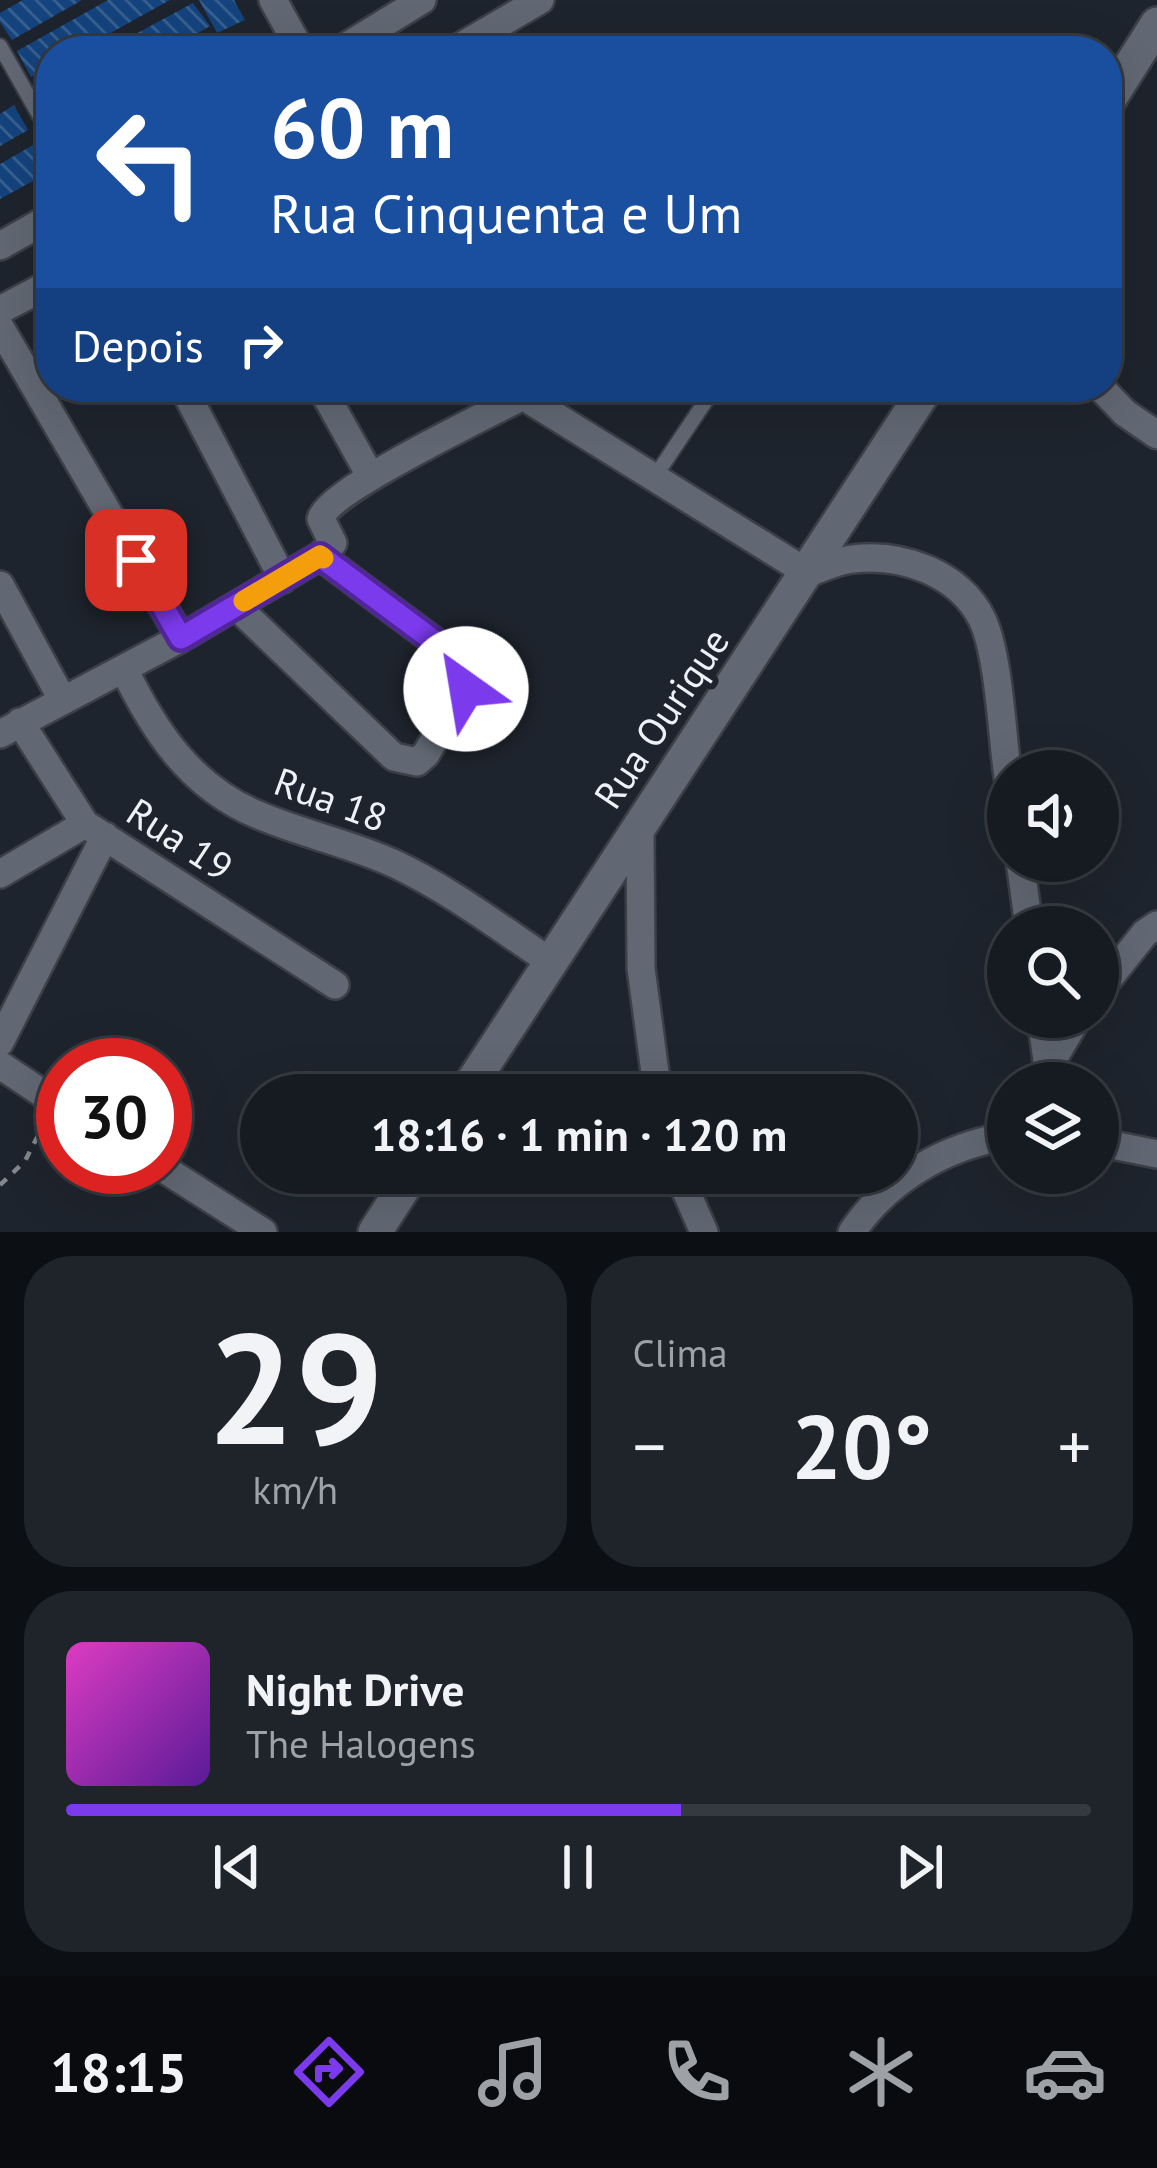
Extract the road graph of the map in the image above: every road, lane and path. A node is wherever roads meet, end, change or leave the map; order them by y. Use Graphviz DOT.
graph roads {
  1 [pos="273,0"];
  2 [pos="422,0"];
  3 [pos="540,0"];
  4 [pos="1157,24"];
  5 [pos="293,36"];
  6 [pos="363,36"];
  7 [pos="479,36"];
  8 [pos="0,46"];
  9 [pos="1122,79"];
  10 [pos="36,110"];
  11 [pos="36,226"];
  12 [pos="0,246"];
  13 [pos="36,291"];
  14 [pos="0,310"];
  15 [pos="0,327"];
  16 [pos="36,389"];
  17 [pos="44,402"];
  18 [pos="191,402"];
  19 [pos="328,402"];
  20 [pos="500,402"];
  21 [pos="536,402"];
  22 [pos="705,402"];
  23 [pos="917,402"];
  24 [pos="1115,402"];
  25 [pos="1157,435"];
  26 [pos="371,477"];
  27 [pos="654,478"];
  28 [pos="326,548"];
  29 [pos="808,573"];
  30 [pos="283,579"];
  31 [pos="0,585"];
  32 [pos="236,606"];
  33 [pos="181,638"];
  34 [pos="124,669"];
  35 [pos="62,699"];
  36 [pos="10,728"];
  37 [pos="1004,750"];
  38 [pos="640,823"];
  39 [pos="95,830"];
  40 [pos="0,874"];
  41 [pos="1157,925"];
  42 [pos="551,962"];
  43 [pos="1119,966"];
  44 [pos="335,986"];
  45 [pos="0,1042"];
  46 [pos="0,1065"];
  47 [pos="478,1074"];
  48 [pos="655,1074"];
  49 [pos="36,1089"];
  50 [pos="987,1139"];
  51 [pos="36,1144"];
  52 [pos="1119,1146"];
  53 [pos="1157,1154"];
  54 [pos="0,1185"];
  55 [pos="192,1187"];
  56 [pos="399,1194"];
  57 [pos="687,1194"];
  58 [pos="263,1232"];
  59 [pos="375,1232"];
  60 [pos="704,1232"];
  61 [pos="852,1232"];
  1 -- 5 [label="street"];
  2 -- 6 [label="street"];
  3 -- 7 [label="street"];
  4 -- 9 [label="street"];
  8 -- 10 [label="lane"];
  11 -- 12 [label="street"];
  13 -- 14 [label="street"];
  15 -- 16 [label="street"];
  17 -- 33 [label="street"];
  18 -- 30 [label="street"];
  19 -- 26 [label="street"];
  20 -- 26 [label="street"];
  21 -- 27 [label="street"];
  22 -- 27 [label="lane"];
  23 -- 29 [label="street, Rua Ourique"];
  24 -- 25 [label="street"];
  26 -- 28 [label="street"];
  27 -- 29 [label="street"];
  28 -- 30 [label="street"];
  28 -- 32 [label="street"];
  29 -- 37 [label="street"];
  29 -- 38 [label="street, Rua Ourique"];
  30 -- 32 [label="street"];
  31 -- 35 [label="street"];
  32 -- 33 [label="street"];
  33 -- 34 [label="street"];
  34 -- 35 [label="street"];
  34 -- 42 [label="street, Rua 18"];
  35 -- 36 [label="street"];
  36 -- 39 [label="street, Rua 19"];
  38 -- 42 [label="street, Rua Ourique"];
  38 -- 48 [label="street"];
  39 -- 40 [label="street"];
  39 -- 44 [label="street, Rua 19"];
  39 -- 45 [label="street"];
  41 -- 43 [label="street"];
  42 -- 47 [label="street, Rua Ourique"];
  46 -- 49 [label="street"];
  50 -- 61 [label="street"];
  51 -- 54 [label="path"];
  52 -- 53 [label="street"];
  55 -- 58 [label="street"];
  56 -- 59 [label="street"];
  57 -- 60 [label="street"];
}
